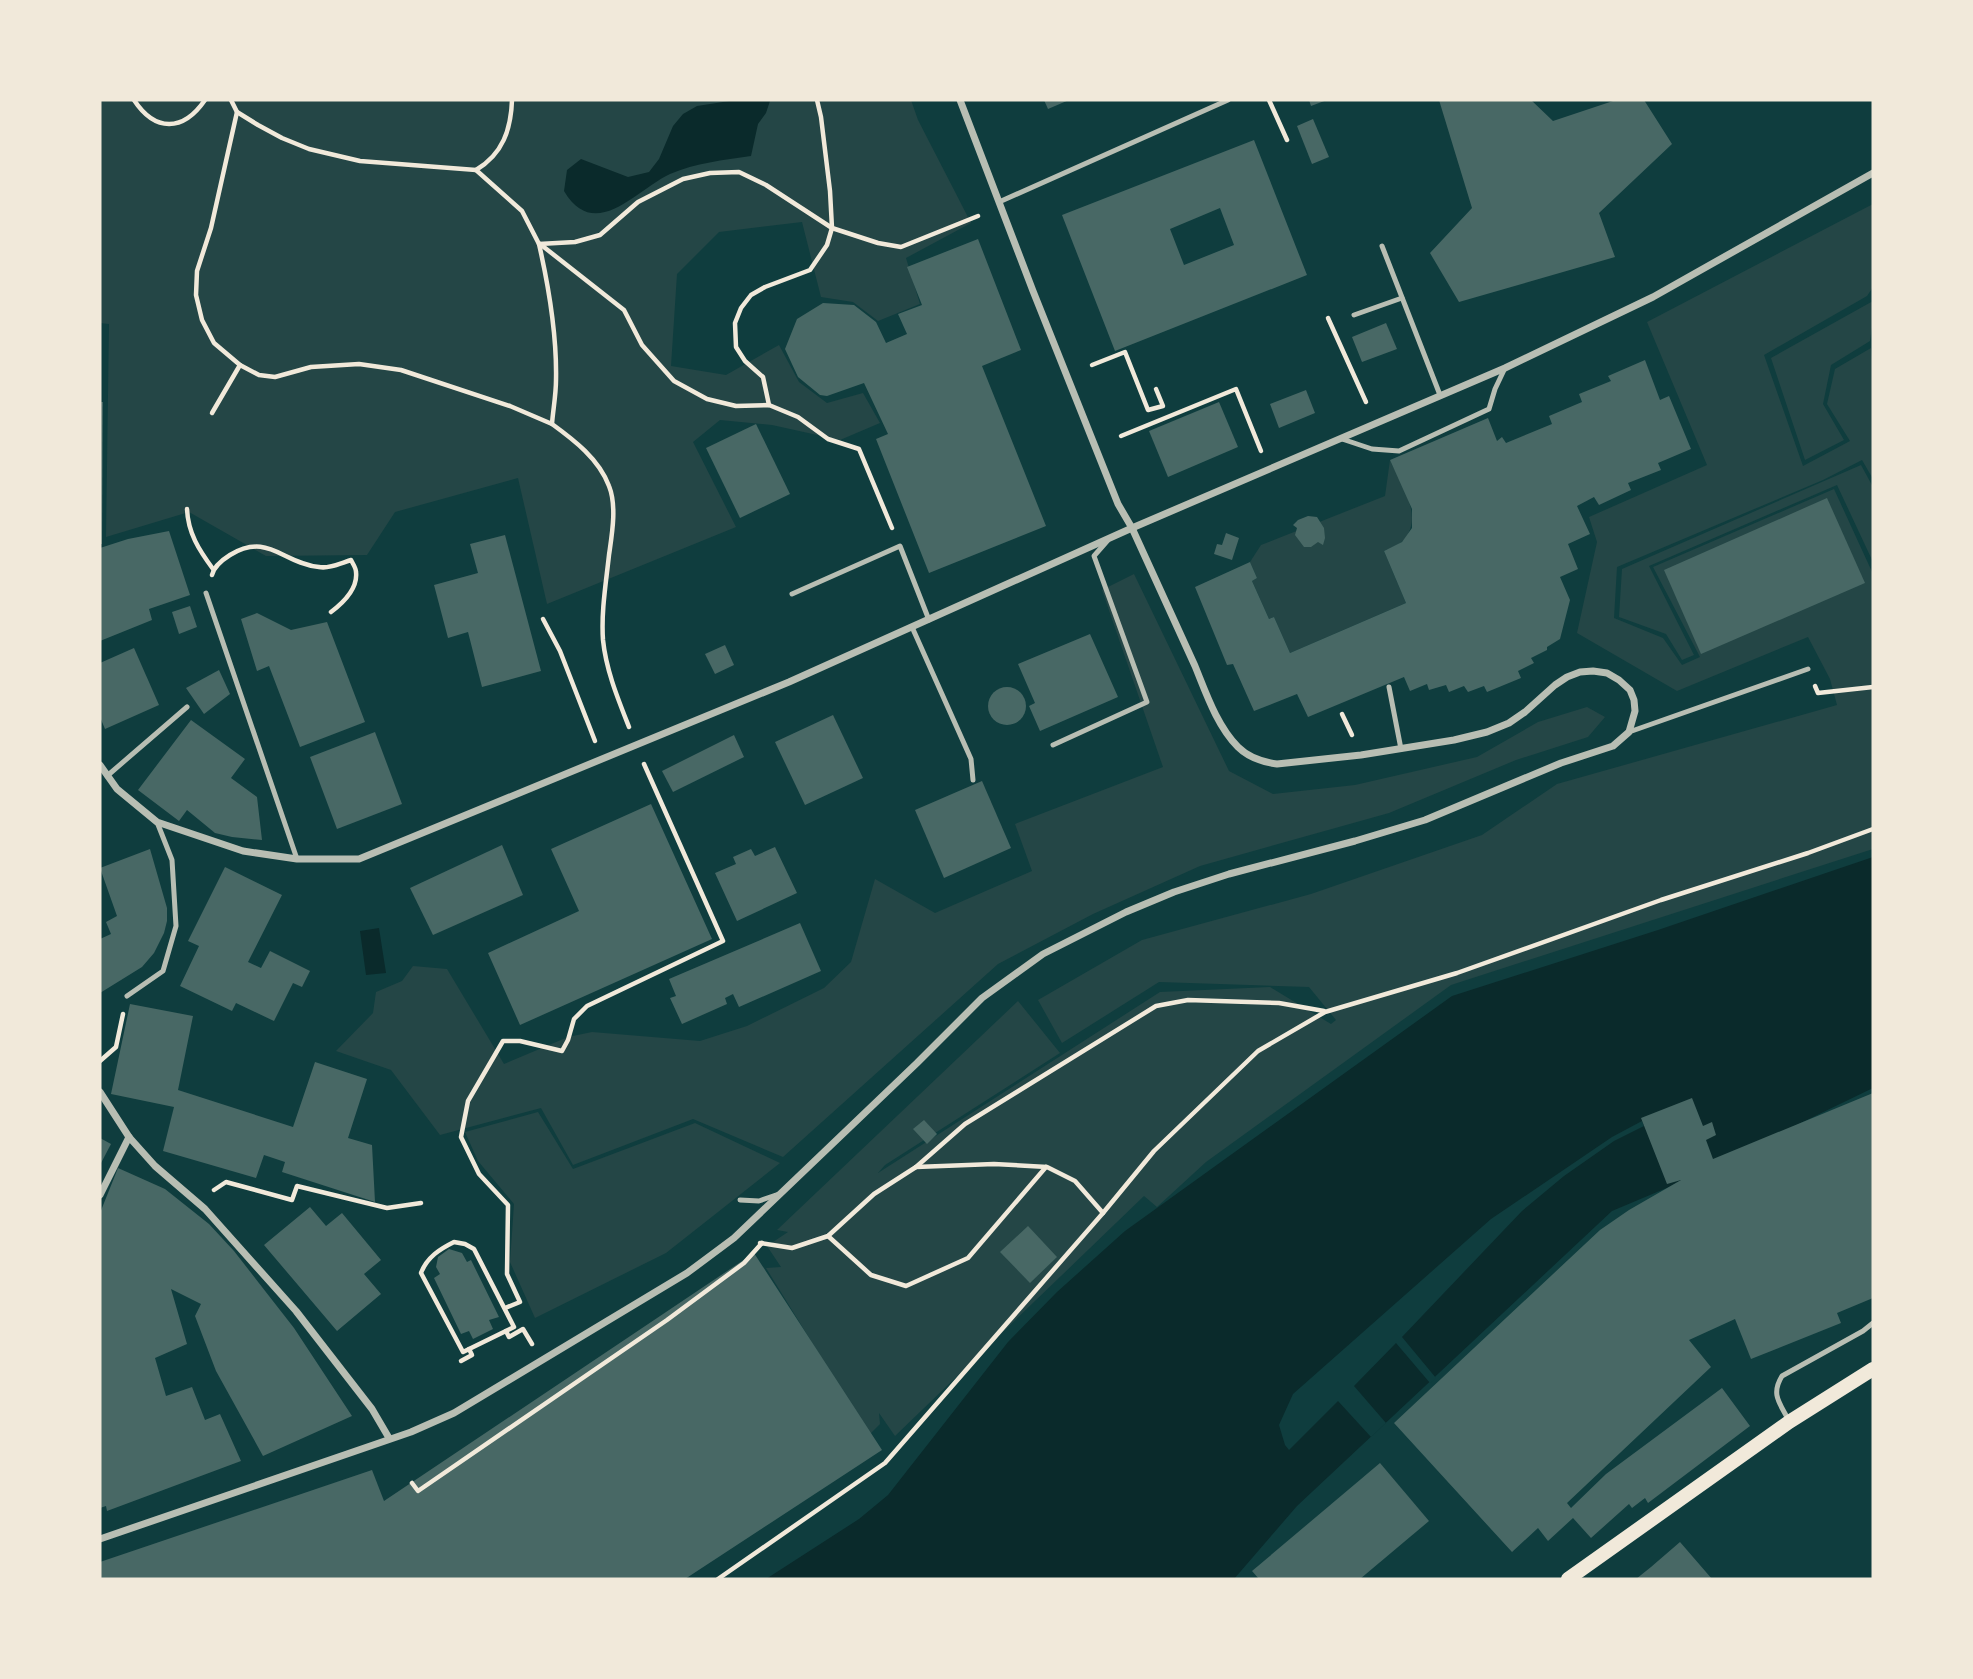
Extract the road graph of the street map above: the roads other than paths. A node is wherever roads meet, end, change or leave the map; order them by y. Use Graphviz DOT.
graph roads {
  1 [pos="960,100"];
  2 [pos="1228,100"];
  3 [pos="1873,173"];
  4 [pos="999,202"];
  5 [pos="1382,246"];
  6 [pos="1402,298"];
  7 [pos="1354,314"];
  8 [pos="1505,368"];
  9 [pos="1440,395"];
  10 [pos="1339,438"];
  11 [pos="1132,528"];
  12 [pos="1108,540"];
  13 [pos="206,593"];
  14 [pos="792,594"];
  15 [pos="929,620"];
  16 [pos="912,627"];
  17 [pos="1808,669"];
  18 [pos="1389,687"];
  19 [pos="187,707"];
  20 [pos="1629,732"];
  21 [pos="1053,745"];
  22 [pos="1401,749"];
  23 [pos="100,765"];
  24 [pos="107,776"];
  25 [pos="972,780"];
  26 [pos="157,822"];
  27 [pos="297,859"];
  28 [pos="127,996"];
  29 [pos="100,1092"];
  30 [pos="129,1137"];
  31 [pos="779,1194"];
  32 [pos="100,1195"];
  33 [pos="740,1200"];
  34 [pos="1873,1323"];
  35 [pos="1873,1369"];
  36 [pos="1789,1422"];
  37 [pos="389,1438"];
  38 [pos="100,1539"];
  39 [pos="1568,1579"];
  1 -- 4 [label="street"];
  2 -- 4 [label="lane"];
  3 -- 8 [label="street"];
  4 -- 11 [label="street"];
  5 -- 6 [label="lane"];
  6 -- 7 [label="lane"];
  6 -- 9 [label="lane"];
  8 -- 9 [label="street"];
  8 -- 10 [label="lane"];
  9 -- 10 [label="street"];
  10 -- 11 [label="street"];
  11 -- 12 [label="street"];
  11 -- 22 [label="street"];
  12 -- 15 [label="street"];
  12 -- 21 [label="lane"];
  13 -- 27 [label="lane"];
  14 -- 15 [label="lane"];
  15 -- 16 [label="street"];
  16 -- 25 [label="lane"];
  16 -- 27 [label="street"];
  17 -- 20 [label="lane"];
  18 -- 22 [label="lane"];
  19 -- 24 [label="lane"];
  20 -- 22 [label="street"];
  20 -- 31 [label="street"];
  23 -- 24 [label="street"];
  24 -- 26 [label="street"];
  26 -- 27 [label="street"];
  26 -- 28 [label="lane"];
  29 -- 30 [label="street"];
  30 -- 32 [label="street"];
  30 -- 37 [label="street"];
  31 -- 33 [label="lane"];
  31 -- 37 [label="street"];
  34 -- 36 [label="lane"];
  35 -- 36 [label="main road"];
  36 -- 39 [label="main road"];
  37 -- 38 [label="street"];
}
